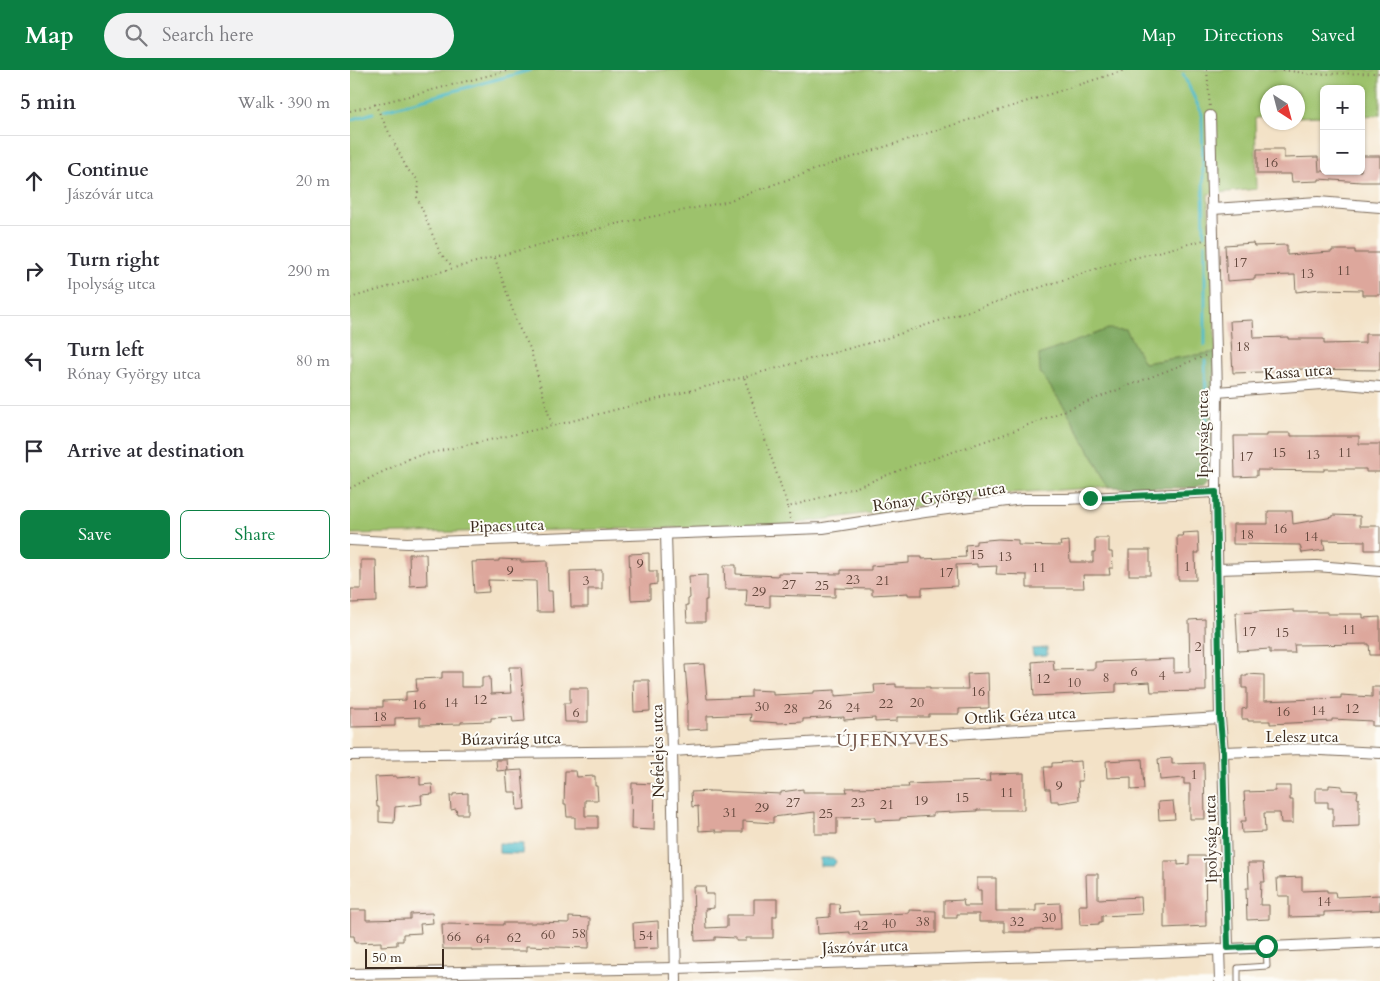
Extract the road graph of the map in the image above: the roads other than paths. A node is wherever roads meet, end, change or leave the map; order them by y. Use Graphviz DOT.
graph roads {
  1 [pos="1210,116"];
  2 [pos="1380,207"];
  3 [pos="1213,209"];
  4 [pos="1380,387"];
  5 [pos="1217,392"];
  6 [pos="1216,492"];
  7 [pos="666,534"];
  8 [pos="350,540"];
  9 [pos="1217,569"];
  10 [pos="1380,571"];
  11 [pos="1220,718"];
  12 [pos="672,751"];
  13 [pos="1223,752"];
  14 [pos="1380,752"];
  15 [pos="350,754"];
  16 [pos="1380,942"];
  17 [pos="1266,946"];
  18 [pos="1224,948"];
  19 [pos="676,968"];
  20 [pos="350,974"];
  21 [pos="676,981"];
  22 [pos="1220,981"];
  23 [pos="1238,981"];
  1 -- 3 [label="street, Ipolyság utca"];
  2 -- 3 [label="street"];
  3 -- 5 [label="street, Ipolyság utca"];
  4 -- 5 [label="street, Kassa utca"];
  5 -- 6 [label="street, Ipolyság utca"];
  6 -- 7 [label="street, Rónay György utca"];
  6 -- 9 [label="street, Ipolyság utca"];
  7 -- 8 [label="street, Pipacs utca"];
  7 -- 12 [label="street, Nefelejcs utca"];
  9 -- 10 [label="street"];
  9 -- 11 [label="street, Ipolyság utca"];
  11 -- 12 [label="street, Ottlik Géza utca"];
  11 -- 13 [label="street, Ipolyság utca"];
  12 -- 15 [label="street, Búzavirág utca"];
  12 -- 19 [label="street, Nefelejcs utca"];
  13 -- 14 [label="street, Lelesz utca"];
  13 -- 18 [label="street, Ipolyság utca"];
  16 -- 17 [label="street, Jászóvár utca"];
  17 -- 18 [label="street, Jászóvár utca"];
  17 -- 23 [label="lane"];
  18 -- 19 [label="street, Jászóvár utca"];
  18 -- 22 [label="street, Ipolyság utca"];
  19 -- 20 [label="street, Jászóvár utca"];
  19 -- 21 [label="street, Nefelejcs utca"];
}
